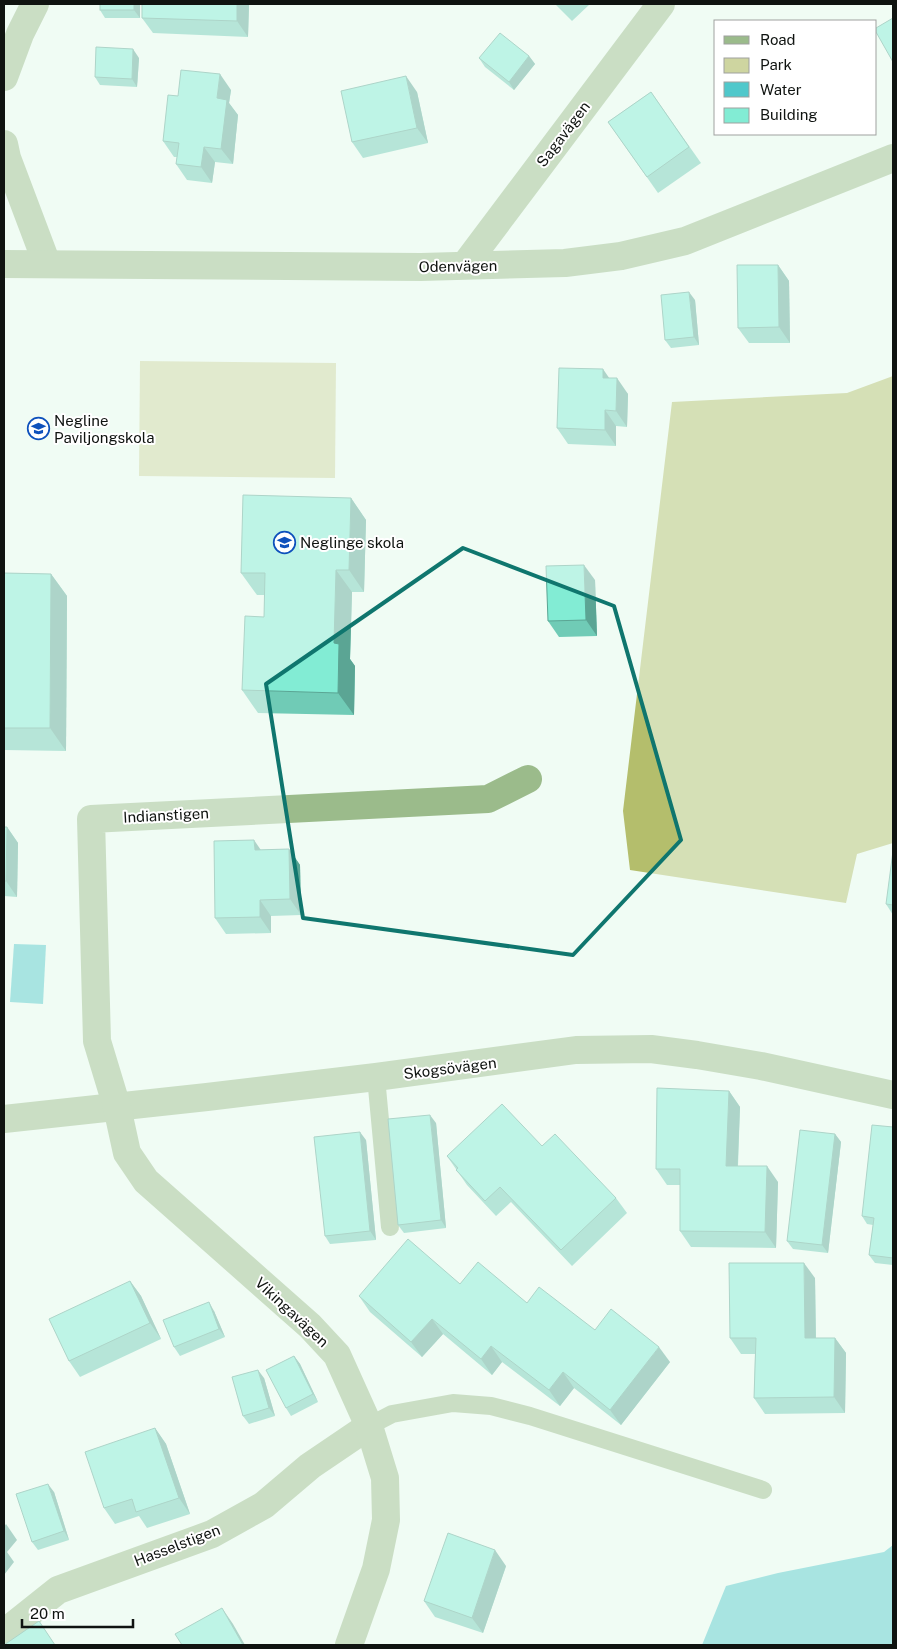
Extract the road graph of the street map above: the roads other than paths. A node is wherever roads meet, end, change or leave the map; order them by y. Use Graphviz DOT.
graph roads {
  1 [pos="35,4"];
  2 [pos="661,4"];
  3 [pos="4,77"];
  4 [pos="4,144"];
  5 [pos="893,158"];
  6 [pos="4,264"];
  7 [pos="46,264"];
  8 [pos="465,265"];
  9 [pos="528,779"];
  10 [pos="376,1077"];
  11 [pos="893,1095"];
  12 [pos="117,1107"];
  13 [pos="4,1119"];
  14 [pos="390,1227"];
  15 [pos="369,1426"];
  16 [pos="763,1490"];
  17 [pos="4,1633"];
  18 [pos="349,1645"];
  1 -- 3 [label="street"];
  2 -- 8 [label="street, Sagavägen"];
  4 -- 7 [label="street"];
  5 -- 8 [label="street, Odenvägen"];
  6 -- 7 [label="street, Odenvägen"];
  7 -- 8 [label="street, Odenvägen"];
  9 -- 12 [label="street, Indianstigen"];
  10 -- 11 [label="street, Skogsövägen"];
  10 -- 12 [label="street, Skogsövägen"];
  10 -- 14 [label="lane"];
  12 -- 13 [label="street, Skogsövägen"];
  12 -- 15 [label="street, Vikingavägen"];
  15 -- 16 [label="lane"];
  15 -- 17 [label="street, Hasselstigen"];
  15 -- 18 [label="street, Vikingavägen"];
}
